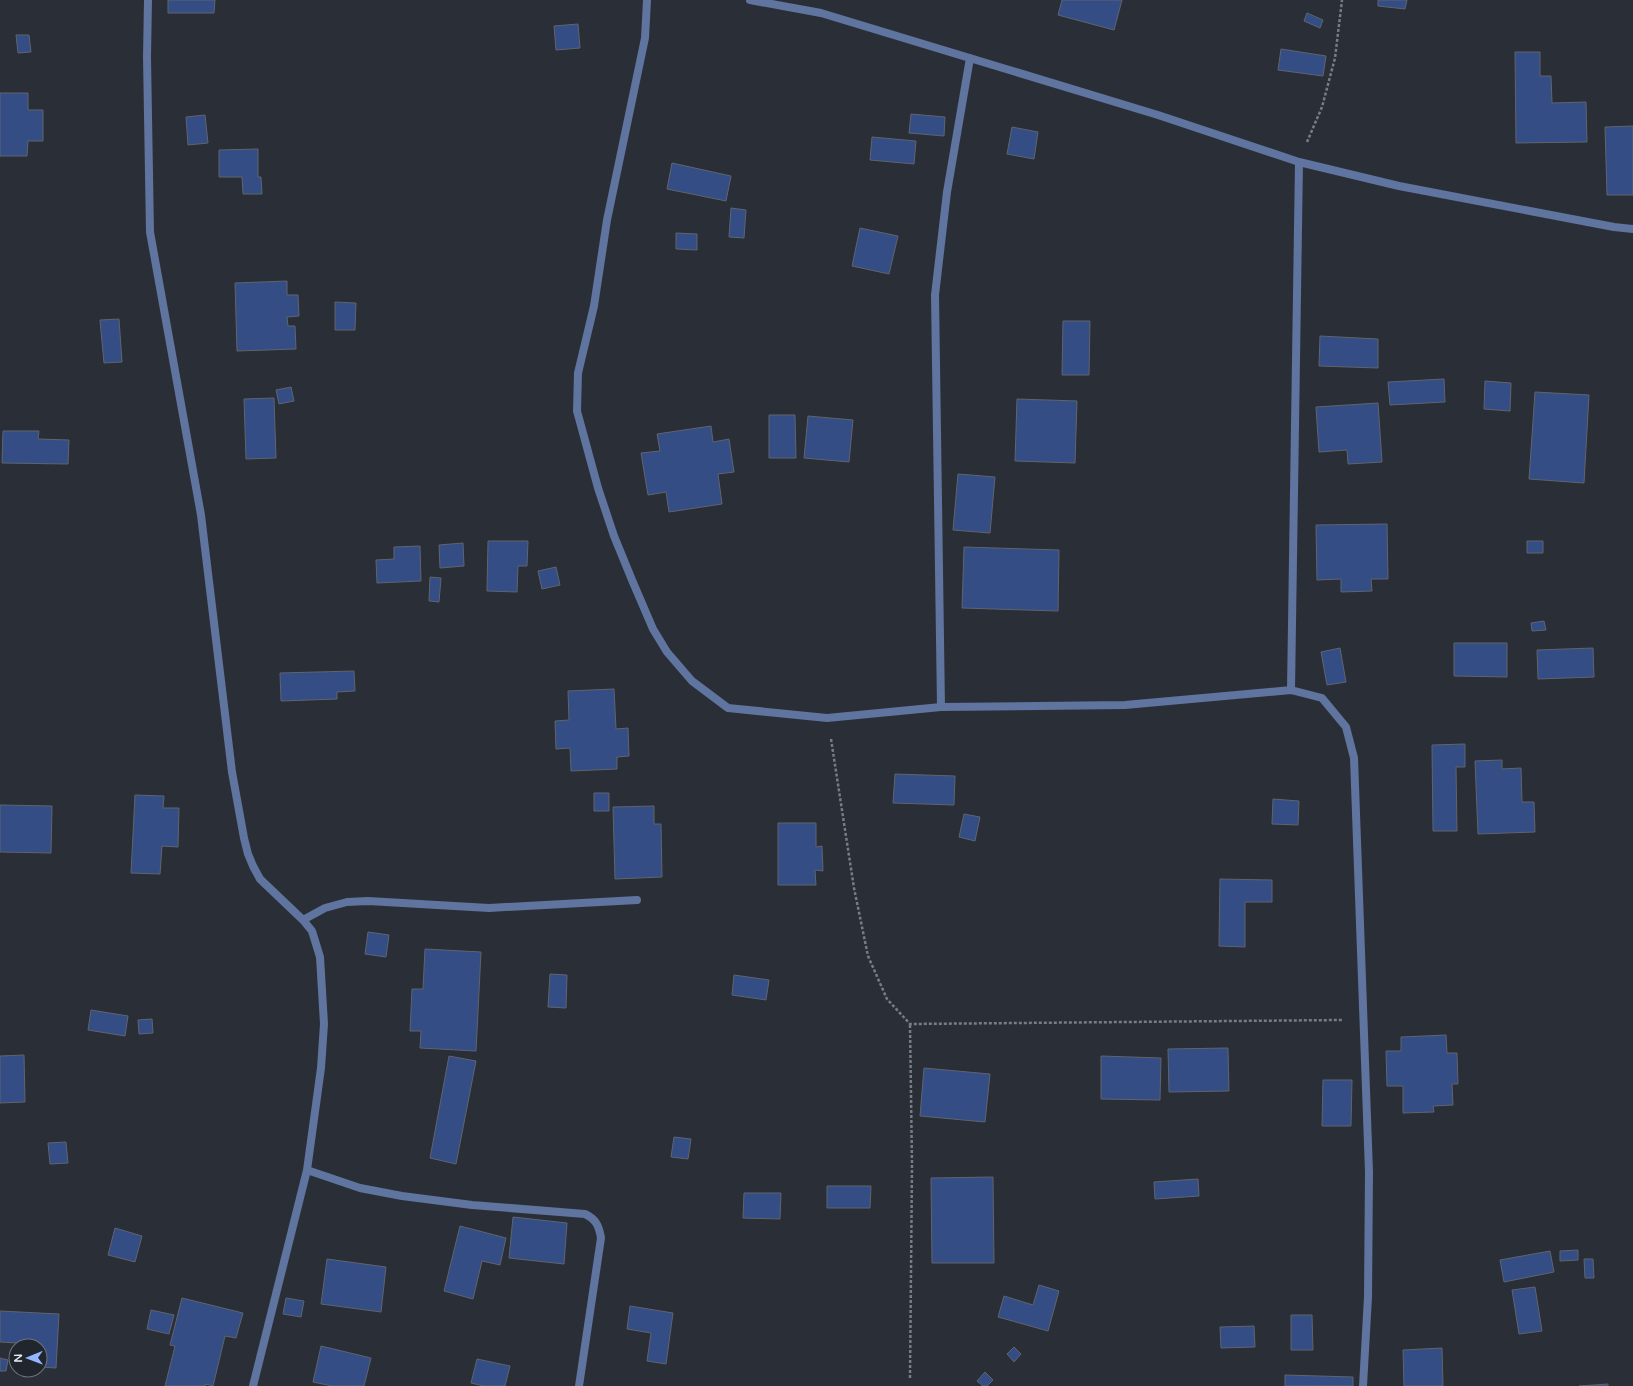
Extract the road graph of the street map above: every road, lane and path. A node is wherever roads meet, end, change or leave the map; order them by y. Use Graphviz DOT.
graph roads {
  1 [pos="148,0"];
  2 [pos="647,0"];
  3 [pos="750,0"];
  4 [pos="1342,0"];
  5 [pos="970,58"];
  6 [pos="1299,162"];
  7 [pos="1633,229"];
  8 [pos="1291,690"];
  9 [pos="941,707"];
  10 [pos="827,718"];
  11 [pos="637,900"];
  12 [pos="303,920"];
  13 [pos="1365,1020"];
  14 [pos="910,1024"];
  15 [pos="307,1170"];
  16 [pos="910,1378"];
  17 [pos="253,1386"];
  18 [pos="578,1386"];
  19 [pos="1363,1386"];
  1 -- 12 [label="street"];
  2 -- 10 [label="street"];
  3 -- 5 [label="street"];
  4 -- 6 [label="path"];
  5 -- 6 [label="street"];
  5 -- 9 [label="street"];
  6 -- 7 [label="street"];
  6 -- 8 [label="street"];
  8 -- 9 [label="street"];
  8 -- 13 [label="street"];
  9 -- 10 [label="street"];
  10 -- 14 [label="path"];
  11 -- 12 [label="street"];
  12 -- 15 [label="street"];
  13 -- 14 [label="path"];
  13 -- 19 [label="street"];
  14 -- 16 [label="path"];
  15 -- 17 [label="street"];
  15 -- 18 [label="street"];
}
